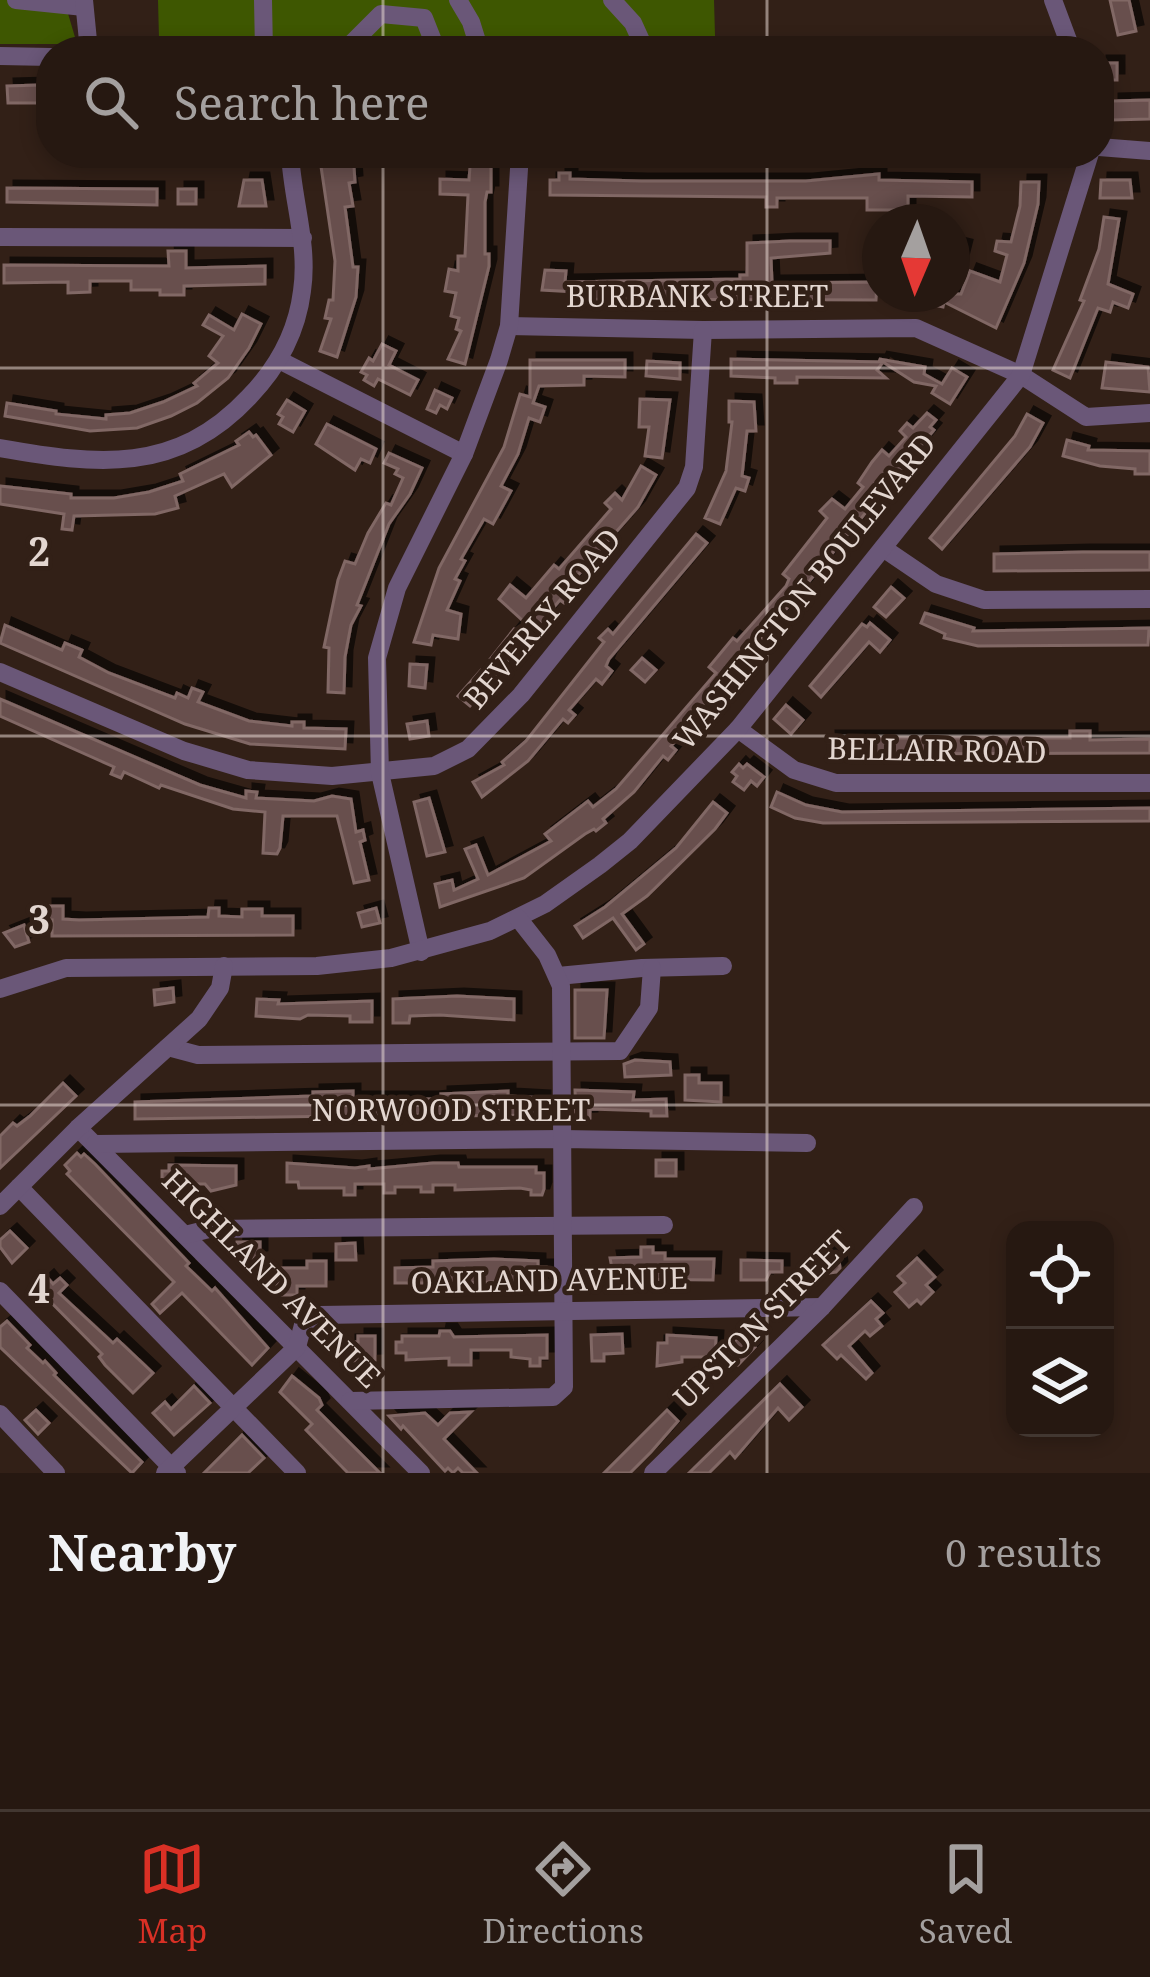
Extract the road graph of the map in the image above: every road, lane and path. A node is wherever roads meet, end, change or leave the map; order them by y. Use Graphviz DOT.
graph roads {
  1 [pos="16,0"];
  2 [pos="263,0"];
  3 [pos="458,0"];
  4 [pos="612,0"];
  5 [pos="1053,0"];
  6 [pos="83,2"];
  7 [pos="87,36"];
  8 [pos="263,36"];
  9 [pos="359,36"];
  10 [pos="431,36"];
  11 [pos="477,36"];
  12 [pos="639,36"];
  13 [pos="1067,36"];
  14 [pos="0,56"];
  15 [pos="36,56"];
  16 [pos="1114,149"];
  17 [pos="1150,152"];
  18 [pos="292,168"];
  19 [pos="519,168"];
  20 [pos="1085,168"];
  21 [pos="0,237"];
  22 [pos="303,238"];
  23 [pos="509,326"];
  24 [pos="703,330"];
  25 [pos="279,360"];
  26 [pos="1021,374"];
  27 [pos="1150,413"];
  28 [pos="0,448"];
  29 [pos="464,454"];
  30 [pos="884,548"];
  31 [pos="1150,599"];
  32 [pos="0,672"];
  33 [pos="737,729"];
  34 [pos="380,773"];
  35 [pos="1150,783"];
  36 [pos="518,917"];
  37 [pos="421,952"];
  38 [pos="224,966"];
  39 [pos="723,966"];
  40 [pos="652,968"];
  41 [pos="558,976"];
  42 [pos="1,985"];
  43 [pos="167,1047"];
  44 [pos="561,1052"];
  45 [pos="78,1127"];
  46 [pos="562,1139"];
  47 [pos="807,1143"];
  48 [pos="94,1144"];
  49 [pos="19,1187"];
  50 [pos="0,1206"];
  51 [pos="914,1207"];
  52 [pos="563,1225"];
  53 [pos="664,1226"];
  54 [pos="185,1235"];
  55 [pos="0,1291"];
  56 [pos="822,1307"];
  57 [pos="565,1311"];
  58 [pos="297,1347"];
  59 [pos="350,1401"];
  60 [pos="234,1408"];
  61 [pos="0,1414"];
  62 [pos="171,1471"];
  63 [pos="56,1473"];
  64 [pos="297,1473"];
  65 [pos="421,1473"];
  66 [pos="653,1473"];
  1 -- 6 [label="street"];
  2 -- 8 [label="street"];
  3 -- 11 [label="street"];
  4 -- 12 [label="street"];
  5 -- 13 [label="street"];
  6 -- 7 [label="street"];
  9 -- 10 [label="street"];
  14 -- 15 [label="street"];
  16 -- 17 [label="street"];
  18 -- 22 [label="street"];
  19 -- 23 [label="street"];
  20 -- 26 [label="street, WASHINGTON BOULEVARD"];
  21 -- 22 [label="street"];
  22 -- 25 [label="street"];
  23 -- 24 [label="street, BURBANK STREET"];
  23 -- 29 [label="street"];
  24 -- 26 [label="street, BURBANK STREET"];
  24 -- 34 [label="street, BEVERLY ROAD"];
  25 -- 28 [label="street"];
  25 -- 29 [label="street"];
  26 -- 27 [label="street, BURBANK STREET"];
  26 -- 30 [label="street, WASHINGTON BOULEVARD"];
  29 -- 34 [label="street"];
  30 -- 31 [label="street"];
  30 -- 33 [label="street, WASHINGTON BOULEVARD"];
  32 -- 34 [label="street, BEVERLY ROAD"];
  33 -- 35 [label="street, BELLAIR ROAD"];
  33 -- 36 [label="street, WASHINGTON BOULEVARD"];
  34 -- 37 [label="street"];
  36 -- 37 [label="street, WASHINGTON BOULEVARD"];
  36 -- 41 [label="street"];
  37 -- 38 [label="street, WASHINGTON BOULEVARD"];
  38 -- 42 [label="street, WASHINGTON BOULEVARD"];
  38 -- 43 [label="street"];
  39 -- 40 [label="street"];
  40 -- 41 [label="street"];
  40 -- 44 [label="street"];
  41 -- 44 [label="street"];
  43 -- 44 [label="street"];
  43 -- 45 [label="street"];
  44 -- 46 [label="street"];
  45 -- 48 [label="street, HIGHLAND AVENUE"];
  45 -- 49 [label="street"];
  46 -- 47 [label="street, NORWOOD STREET"];
  46 -- 48 [label="street, NORWOOD STREET"];
  46 -- 52 [label="street"];
  48 -- 54 [label="street, HIGHLAND AVENUE"];
  49 -- 50 [label="street"];
  49 -- 60 [label="street"];
  51 -- 56 [label="street, UPSTON STREET"];
  52 -- 53 [label="street"];
  52 -- 54 [label="street"];
  52 -- 57 [label="street"];
  54 -- 58 [label="street, HIGHLAND AVENUE"];
  55 -- 62 [label="street"];
  56 -- 57 [label="street, OAKLAND AVENUE"];
  56 -- 66 [label="street, UPSTON STREET"];
  57 -- 58 [label="street, OAKLAND AVENUE"];
  57 -- 59 [label="street"];
  58 -- 59 [label="street, HIGHLAND AVENUE"];
  58 -- 60 [label="street"];
  59 -- 65 [label="street, HIGHLAND AVENUE"];
  60 -- 62 [label="street"];
  60 -- 64 [label="street"];
  61 -- 63 [label="street"];
}
